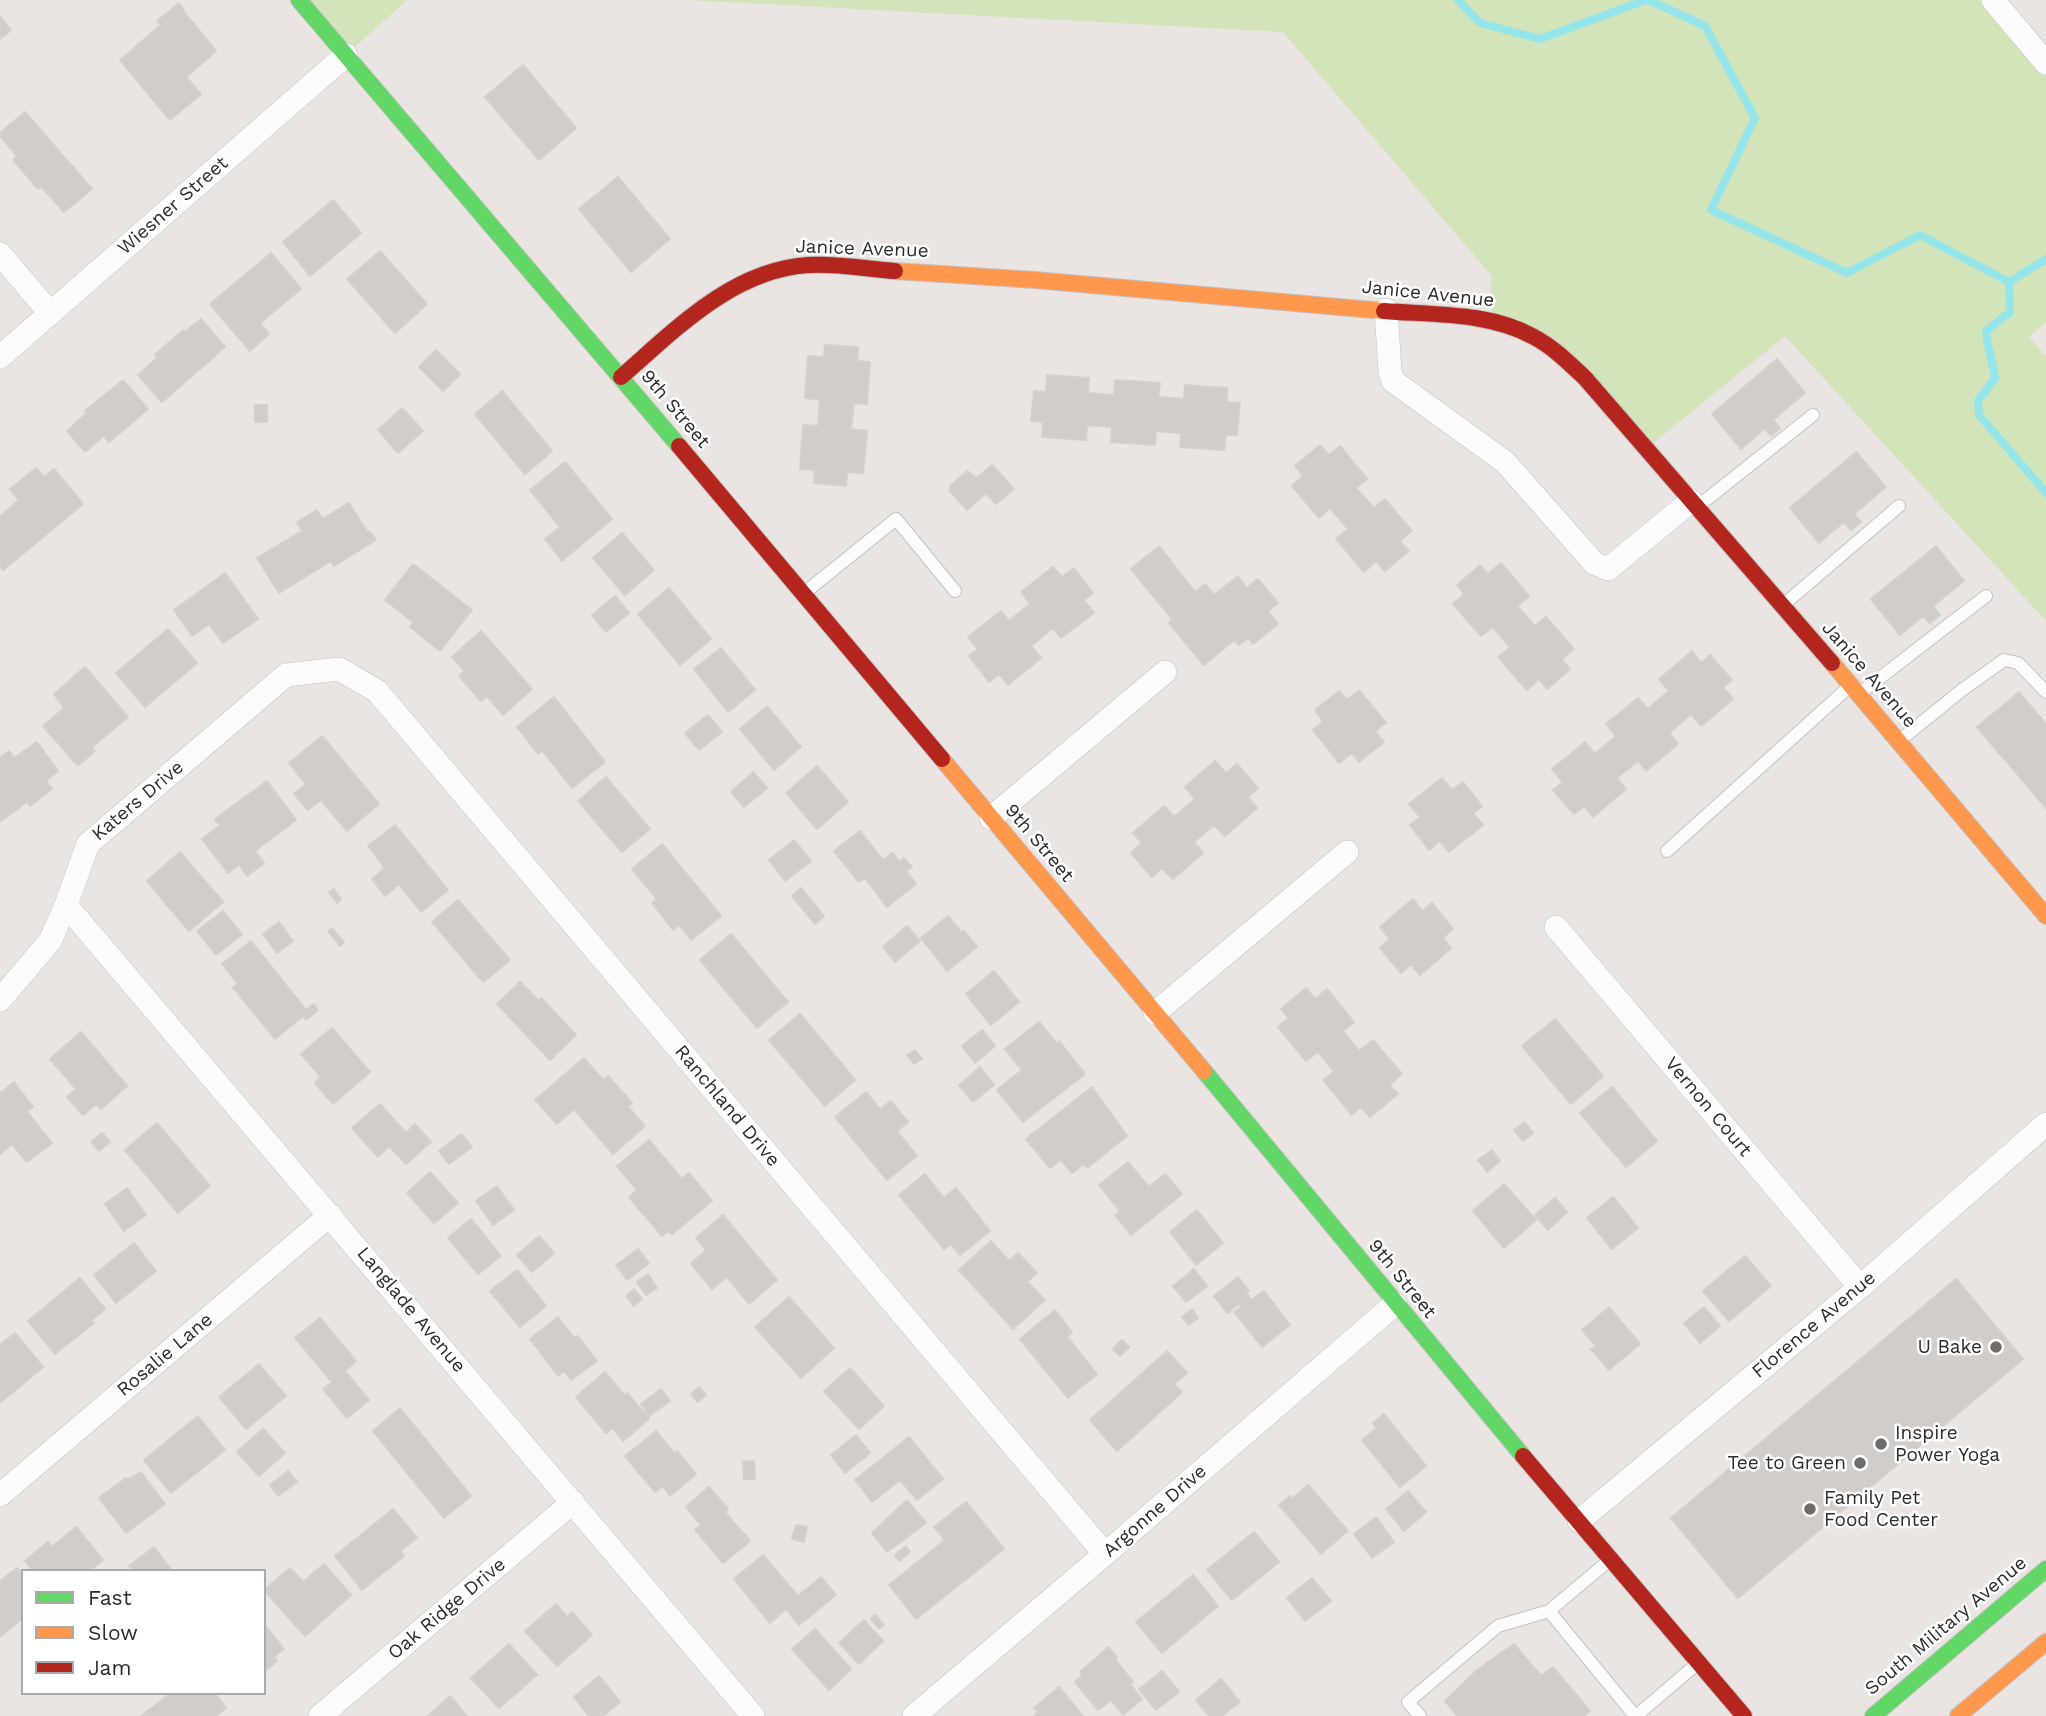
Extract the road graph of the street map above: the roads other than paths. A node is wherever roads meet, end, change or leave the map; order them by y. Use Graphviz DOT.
graph roads {
  1 [pos="299,0"];
  2 [pos="1993,0"];
  3 [pos="346,55"];
  4 [pos="2046,63"];
  5 [pos="0,254"];
  6 [pos="1386,310"];
  7 [pos="50,313"];
  8 [pos="0,356"];
  9 [pos="621,377"];
  10 [pos="1813,415"];
  11 [pos="1694,504"];
  12 [pos="1899,506"];
  13 [pos="955,591"];
  14 [pos="803,594"];
  15 [pos="1986,596"];
  16 [pos="1782,606"];
  17 [pos="339,669"];
  18 [pos="1165,672"];
  19 [pos="1854,690"];
  20 [pos="2046,692"];
  21 [pos="1899,741"];
  22 [pos="991,818"];
  23 [pos="1667,851"];
  24 [pos="1347,852"];
  25 [pos="66,905"];
  26 [pos="2046,916"];
  27 [pos="1556,927"];
  28 [pos="0,1000"];
  29 [pos="1154,1013"];
  30 [pos="2046,1124"];
  31 [pos="330,1215"];
  32 [pos="1860,1287"];
  33 [pos="1395,1304"];
  34 [pos="0,1495"];
  35 [pos="573,1503"];
  36 [pos="1579,1521"];
  37 [pos="1105,1554"];
  38 [pos="1611,1559"];
  39 [pos="2046,1569"];
  40 [pos="1549,1611"];
  41 [pos="2046,1642"];
  42 [pos="1699,1663"];
  43 [pos="320,1716"];
  44 [pos="753,1716"];
  45 [pos="914,1716"];
  46 [pos="1420,1716"];
  47 [pos="1635,1716"];
  48 [pos="1744,1716"];
  49 [pos="1872,1716"];
  50 [pos="1958,1716"];
  1 -- 3 [label="street, 9th Street"];
  2 -- 4 [label="street"];
  3 -- 7 [label="street, Wiesner Street"];
  3 -- 9 [label="street, 9th Street"];
  5 -- 7 [label="street"];
  6 -- 9 [label="street, Janice Avenue"];
  6 -- 11 [label="street, Janice Avenue"];
  6 -- 11 [label="street"];
  7 -- 8 [label="street, Wiesner Street"];
  9 -- 14 [label="street, 9th Street"];
  10 -- 11 [label="lane"];
  11 -- 16 [label="street, Janice Avenue"];
  12 -- 16 [label="lane"];
  13 -- 14 [label="lane"];
  14 -- 22 [label="street, 9th Street"];
  15 -- 19 [label="lane"];
  16 -- 19 [label="street, Janice Avenue"];
  17 -- 25 [label="street, Katers Drive"];
  17 -- 37 [label="street, Ranchland Drive"];
  18 -- 22 [label="street"];
  19 -- 21 [label="street, Janice Avenue"];
  19 -- 23 [label="lane"];
  20 -- 21 [label="lane"];
  21 -- 26 [label="street, Janice Avenue"];
  22 -- 29 [label="street, 9th Street"];
  24 -- 29 [label="street"];
  25 -- 28 [label="street, Katers Drive"];
  25 -- 31 [label="street, Langlade Avenue"];
  27 -- 32 [label="street, Vernon Court"];
  29 -- 33 [label="street, 9th Street"];
  30 -- 32 [label="street, Florence Avenue"];
  31 -- 34 [label="street, Rosalie Lane"];
  31 -- 35 [label="street, Langlade Avenue"];
  32 -- 36 [label="street, Florence Avenue"];
  33 -- 36 [label="street, 9th Street"];
  33 -- 37 [label="street, Argonne Drive"];
  35 -- 43 [label="street, Oak Ridge Drive"];
  35 -- 44 [label="street, Langlade Avenue"];
  36 -- 38 [label="street, 9th Street"];
  37 -- 45 [label="street, Argonne Drive"];
  38 -- 40 [label="lane"];
  38 -- 42 [label="street, 9th Street"];
  39 -- 49 [label="street, South Military Avenue"];
  40 -- 46 [label="lane"];
  40 -- 47 [label="lane"];
  41 -- 50 [label="street"];
  42 -- 47 [label="lane"];
  42 -- 48 [label="street, 9th Street"];
}
